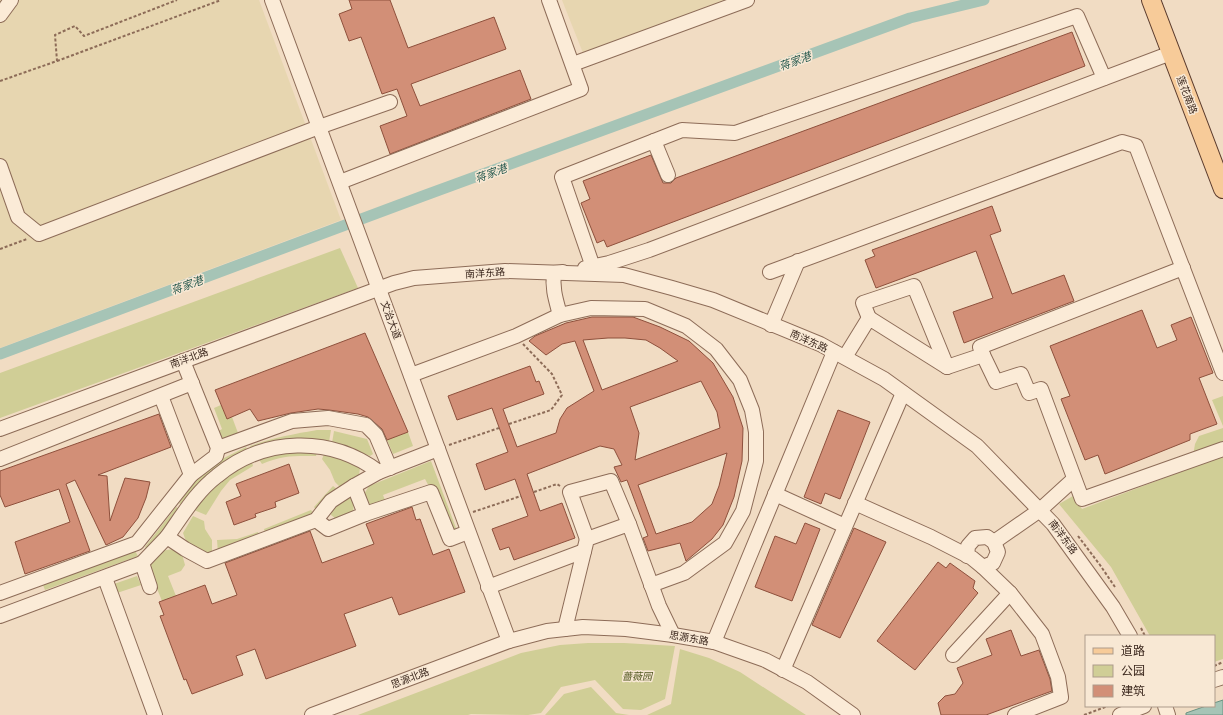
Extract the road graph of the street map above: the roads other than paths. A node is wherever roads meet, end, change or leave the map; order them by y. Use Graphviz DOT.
graph roads {
  1 [pos="11,0"];
  2 [pos="272,0"];
  3 [pos="549,0"];
  4 [pos="747,0"];
  5 [pos="1151,0"];
  6 [pos="731,3"];
  7 [pos="0,15"];
  8 [pos="1171,53"];
  9 [pos="573,64"];
  10 [pos="1104,78"];
  11 [pos="390,102"];
  12 [pos="319,127"];
  13 [pos="654,141"];
  14 [pos="0,166"];
  15 [pos="668,175"];
  16 [pos="340,182"];
  17 [pos="1223,189"];
  18 [pos="798,261"];
  19 [pos="594,267"];
  20 [pos="1183,268"];
  21 [pos="770,272"];
  22 [pos="554,273"];
  23 [pos="379,288"];
  24 [pos="560,315"];
  25 [pos="868,318"];
  26 [pos="771,325"];
  27 [pos="839,355"];
  28 [pos="983,355"];
  29 [pos="183,361"];
  30 [pos="948,367"];
  31 [pos="1223,373"];
  32 [pos="411,375"];
  33 [pos="192,383"];
  34 [pos="903,393"];
  35 [pos="161,396"];
  36 [pos="0,429"];
  37 [pos="218,448"];
  38 [pos="438,449"];
  39 [pos="1223,449"];
  40 [pos="0,458"];
  41 [pos="384,470"];
  42 [pos="191,475"];
  43 [pos="1074,479"];
  44 [pos="354,486"];
  45 [pos="775,494"];
  46 [pos="855,504"];
  47 [pos="1040,510"];
  48 [pos="365,514"];
  49 [pos="316,520"];
  50 [pos="629,524"];
  51 [pos="845,526"];
  52 [pos="468,532"];
  53 [pos="167,537"];
  54 [pos="994,542"];
  55 [pos="137,543"];
  56 [pos="585,545"];
  57 [pos="967,556"];
  58 [pos="144,561"];
  59 [pos="983,567"];
  60 [pos="104,578"];
  61 [pos="651,585"];
  62 [pos="150,587"];
  63 [pos="488,587"];
  64 [pos="0,593"];
  65 [pos="1010,593"];
  66 [pos="0,616"];
  67 [pos="565,629"];
  68 [pos="674,635"];
  69 [pos="1129,635"];
  70 [pos="508,641"];
  71 [pos="714,642"];
  72 [pos="953,655"];
  73 [pos="783,670"];
  74 [pos="1141,707"];
  75 [pos="329,712"];
  76 [pos="156,715"];
  77 [pos="312,715"];
  78 [pos="853,715"];
  79 [pos="1014,715"];
  80 [pos="1120,715"];
  1 -- 7 [label="lane"];
  2 -- 12 [label="lane, 文治大道"];
  3 -- 9 [label="lane"];
  4 -- 6 [label="lane"];
  5 -- 8 [label="main road, 莲花南路"];
  6 -- 9 [label="lane"];
  8 -- 10 [label="lane"];
  8 -- 17 [label="main road, 莲花南路"];
  9 -- 16 [label="lane"];
  10 -- 13 [label="lane"];
  10 -- 19 [label="lane"];
  11 -- 12 [label="lane"];
  12 -- 14 [label="lane"];
  12 -- 16 [label="lane, 文治大道"];
  13 -- 15 [label="lane"];
  13 -- 19 [label="lane"];
  16 -- 23 [label="lane, 文治大道"];
  18 -- 20 [label="lane"];
  18 -- 21 [label="lane"];
  18 -- 26 [label="lane"];
  19 -- 22 [label="lane"];
  20 -- 28 [label="lane"];
  20 -- 31 [label="lane"];
  22 -- 23 [label="lane, 南洋东路"];
  22 -- 24 [label="lane"];
  22 -- 26 [label="lane, 南洋东路"];
  23 -- 29 [label="lane, 南洋北路"];
  23 -- 32 [label="lane, 文治大道"];
  24 -- 32 [label="lane"];
  24 -- 61 [label="lane"];
  25 -- 27 [label="lane"];
  25 -- 30 [label="lane"];
  25 -- 30 [label="lane"];
  26 -- 27 [label="lane, 南洋东路"];
  27 -- 34 [label="lane, 南洋东路"];
  27 -- 45 [label="lane"];
  28 -- 30 [label="lane"];
  28 -- 43 [label="lane"];
  29 -- 33 [label="lane"];
  29 -- 36 [label="lane, 南洋北路"];
  32 -- 38 [label="lane, 文治大道"];
  33 -- 35 [label="lane"];
  33 -- 37 [label="lane"];
  34 -- 46 [label="lane"];
  34 -- 47 [label="lane, 南洋东路"];
  35 -- 40 [label="lane"];
  35 -- 42 [label="lane"];
  37 -- 41 [label="lane"];
  37 -- 42 [label="lane"];
  38 -- 41 [label="lane"];
  38 -- 52 [label="lane, 文治大道"];
  39 -- 43 [label="lane"];
  41 -- 44 [label="lane"];
  41 -- 53 [label="lane"];
  42 -- 55 [label="lane"];
  43 -- 47 [label="lane"];
  44 -- 48 [label="lane"];
  44 -- 49 [label="lane"];
  45 -- 51 [label="lane"];
  45 -- 71 [label="lane"];
  46 -- 51 [label="lane"];
  46 -- 57 [label="lane"];
  47 -- 54 [label="lane"];
  47 -- 69 [label="lane, 南洋东路"];
  48 -- 49 [label="lane"];
  48 -- 52 [label="lane"];
  49 -- 53 [label="lane"];
  50 -- 56 [label="lane"];
  50 -- 56 [label="lane"];
  50 -- 61 [label="lane"];
  51 -- 73 [label="lane"];
  52 -- 63 [label="lane, 文治大道"];
  53 -- 58 [label="lane"];
  54 -- 57 [label="lane"];
  54 -- 59 [label="lane"];
  55 -- 58 [label="lane"];
  55 -- 64 [label="lane"];
  56 -- 63 [label="lane"];
  56 -- 67 [label="lane"];
  57 -- 59 [label="lane"];
  58 -- 60 [label="lane"];
  58 -- 62 [label="lane"];
  59 -- 65 [label="lane"];
  60 -- 66 [label="lane"];
  60 -- 76 [label="lane"];
  61 -- 68 [label="lane"];
  63 -- 70 [label="lane, 文治大道"];
  65 -- 72 [label="lane"];
  65 -- 79 [label="lane"];
  67 -- 68 [label="lane, 思源东路"];
  67 -- 70 [label="lane, 思源东路"];
  68 -- 71 [label="lane, 思源东路"];
  70 -- 75 [label="lane, 思源北路"];
  71 -- 73 [label="lane, 思源东路"];
  73 -- 78 [label="lane, 思源东路"];
  74 -- 80 [label="lane"];
  75 -- 77 [label="lane, 思源北路"];
}
